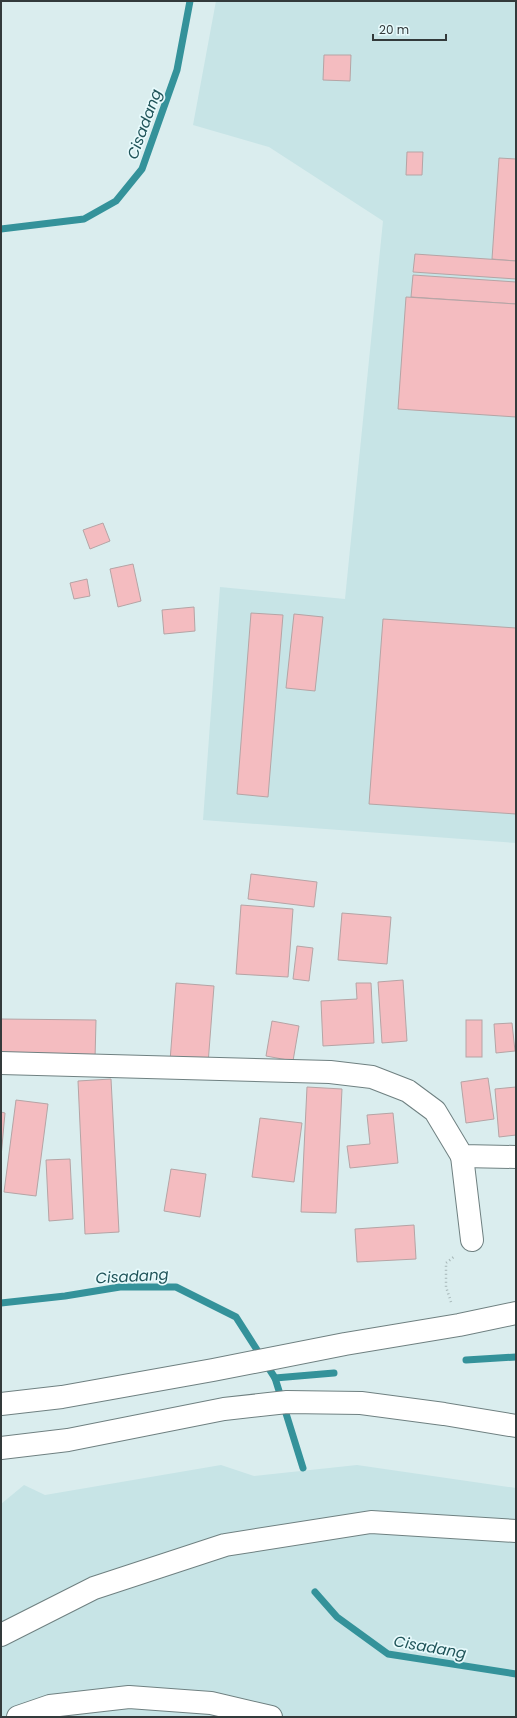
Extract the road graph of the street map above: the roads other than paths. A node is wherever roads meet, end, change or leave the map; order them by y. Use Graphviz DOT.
graph roads {
  1 [pos="1,1062"];
  2 [pos="462,1156"];
  3 [pos="516,1157"];
  4 [pos="472,1240"];
  5 [pos="516,1312"];
  6 [pos="1,1404"];
  7 [pos="516,1426"];
  8 [pos="1,1448"];
  9 [pos="516,1532"];
  10 [pos="1,1635"];
  11 [pos="18,1717"];
  12 [pos="271,1717"];
  1 -- 2 [label="main road"];
  2 -- 3 [label="main road"];
  2 -- 4 [label="main road"];
  5 -- 6 [label="main road"];
  7 -- 8 [label="main road"];
  9 -- 10 [label="main road"];
  11 -- 12 [label="main road"];
}
